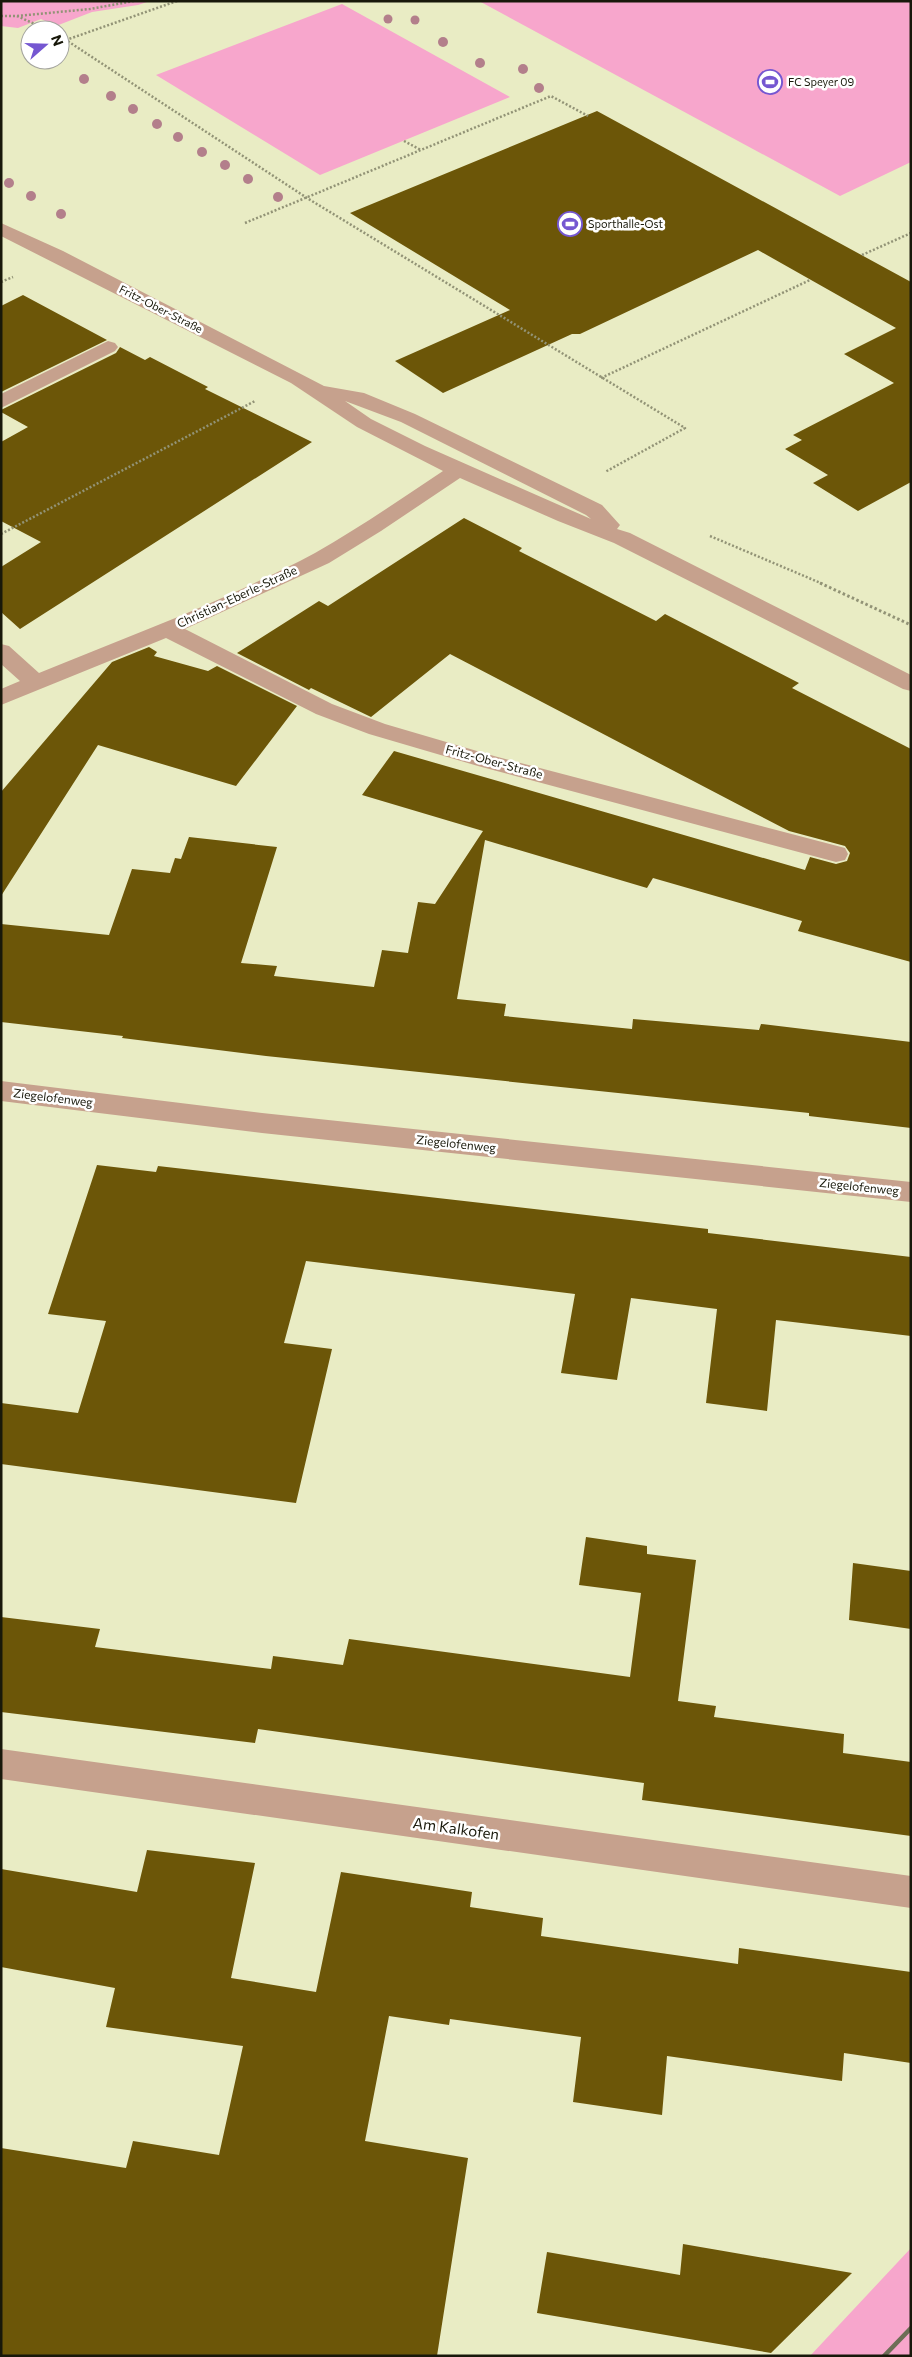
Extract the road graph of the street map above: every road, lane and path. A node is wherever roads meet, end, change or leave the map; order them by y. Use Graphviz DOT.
graph roads {
  1 [pos="134,1"];
  2 [pos="177,1"];
  3 [pos="1,16"];
  4 [pos="17,16"];
  5 [pos="26,20"];
  6 [pos="70,39"];
  7 [pos="70,43"];
  8 [pos="588,116"];
  9 [pos="404,141"];
  10 [pos="421,150"];
  11 [pos="307,198"];
  12 [pos="245,223"];
  13 [pos="1,229"];
  14 [pos="911,232"];
  15 [pos="862,255"];
  16 [pos="810,280"];
  17 [pos="108,347"];
  18 [pos="601,378"];
  19 [pos="320,391"];
  20 [pos="261,398"];
  21 [pos="1,402"];
  22 [pos="458,470"];
  23 [pos="602,474"];
  24 [pos="1,534"];
  25 [pos="622,538"];
  26 [pos="167,629"];
  27 [pos="1,651"];
  28 [pos="36,683"];
  29 [pos="911,684"];
  30 [pos="1,698"];
  31 [pos="836,854"];
  32 [pos="1,1092"];
  33 [pos="911,1192"];
  34 [pos="1,1764"];
  35 [pos="911,1892"];
  1 -- 4 [label="path"];
  2 -- 6 [label="path"];
  3 -- 4 [label="path"];
  4 -- 5 [label="path"];
  7 -- 11 [label="path"];
  8 -- 10 [label="path"];
  9 -- 10 [label="path"];
  10 -- 11 [label="path"];
  11 -- 12 [label="path"];
  11 -- 18 [label="path"];
  13 -- 19 [label="street, Fritz-Ober-Straße"];
  14 -- 15 [label="path"];
  16 -- 18 [label="path"];
  17 -- 21 [label="street"];
  18 -- 23 [label="path"];
  19 -- 22 [label="street, Fritz-Ober-Straße"];
  19 -- 25 [label="street, Fritz-Ober-Straße"];
  20 -- 24 [label="path"];
  22 -- 25 [label="street, Fritz-Ober-Straße"];
  22 -- 26 [label="street, Christian-Eberle-Straße"];
  25 -- 29 [label="street, Fritz-Ober-Straße"];
  26 -- 28 [label="street, Christian-Eberle-Straße"];
  26 -- 31 [label="street, Fritz-Ober-Straße"];
  27 -- 28 [label="street"];
  28 -- 30 [label="street, Christian-Eberle-Straße"];
  32 -- 33 [label="street, Ziegelofenweg"];
  34 -- 35 [label="street, Am Kalkofen"];
}
